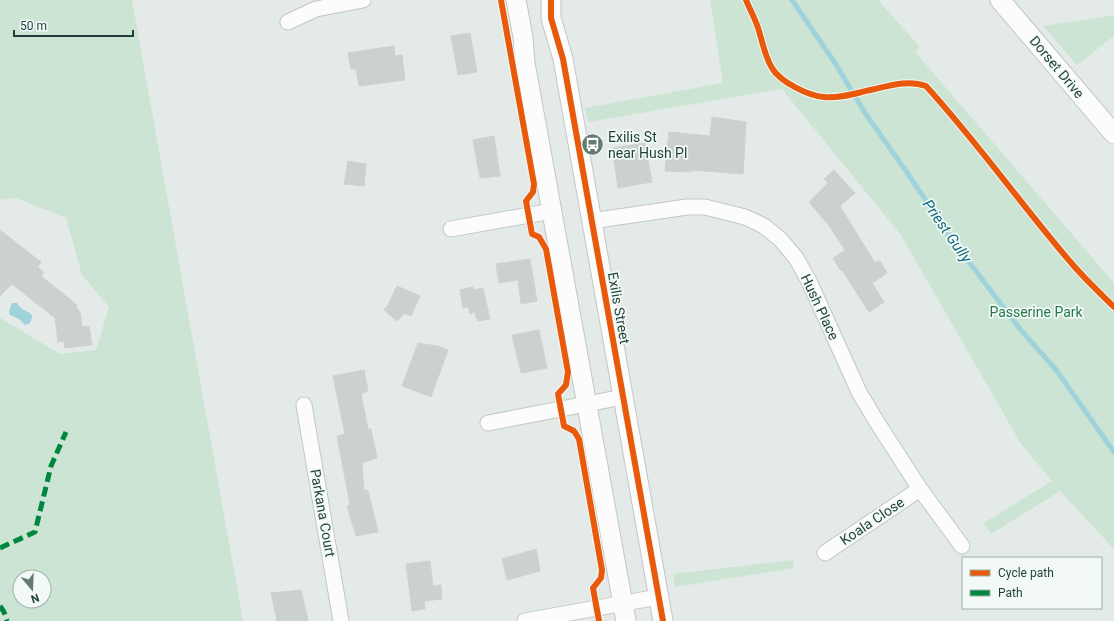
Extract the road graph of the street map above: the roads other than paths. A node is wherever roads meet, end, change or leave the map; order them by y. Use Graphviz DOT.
graph roads {
  1 [pos="363,0"];
  2 [pos="516,0"];
  3 [pos="551,0"];
  4 [pos="1000,0"];
  5 [pos="288,22"];
  6 [pos="1114,134"];
  7 [pos="552,211"];
  8 [pos="591,221"];
  9 [pos="451,229"];
  10 [pos="623,397"];
  11 [pos="587,404"];
  12 [pos="304,405"];
  13 [pos="488,423"];
  14 [pos="920,489"];
  15 [pos="962,546"];
  16 [pos="825,553"];
  17 [pos="658,597"];
  18 [pos="625,612"];
  19 [pos="341,621"];
  20 [pos="525,621"];
  21 [pos="663,621"];
  1 -- 5 [label="street"];
  2 -- 7 [label="street"];
  3 -- 8 [label="street, Exilis Street"];
  4 -- 6 [label="street, Dorset Drive"];
  7 -- 9 [label="street"];
  7 -- 11 [label="street"];
  8 -- 10 [label="street, Exilis Street"];
  8 -- 14 [label="street, Hush Place"];
  10 -- 11 [label="street"];
  10 -- 17 [label="street, Exilis Street"];
  11 -- 13 [label="street"];
  11 -- 18 [label="street"];
  12 -- 19 [label="street, Parkana Court"];
  14 -- 15 [label="street, Hush Place"];
  14 -- 16 [label="street, Koala Close"];
  17 -- 18 [label="street"];
  17 -- 21 [label="street, Exilis Street"];
  18 -- 20 [label="street"];
}
